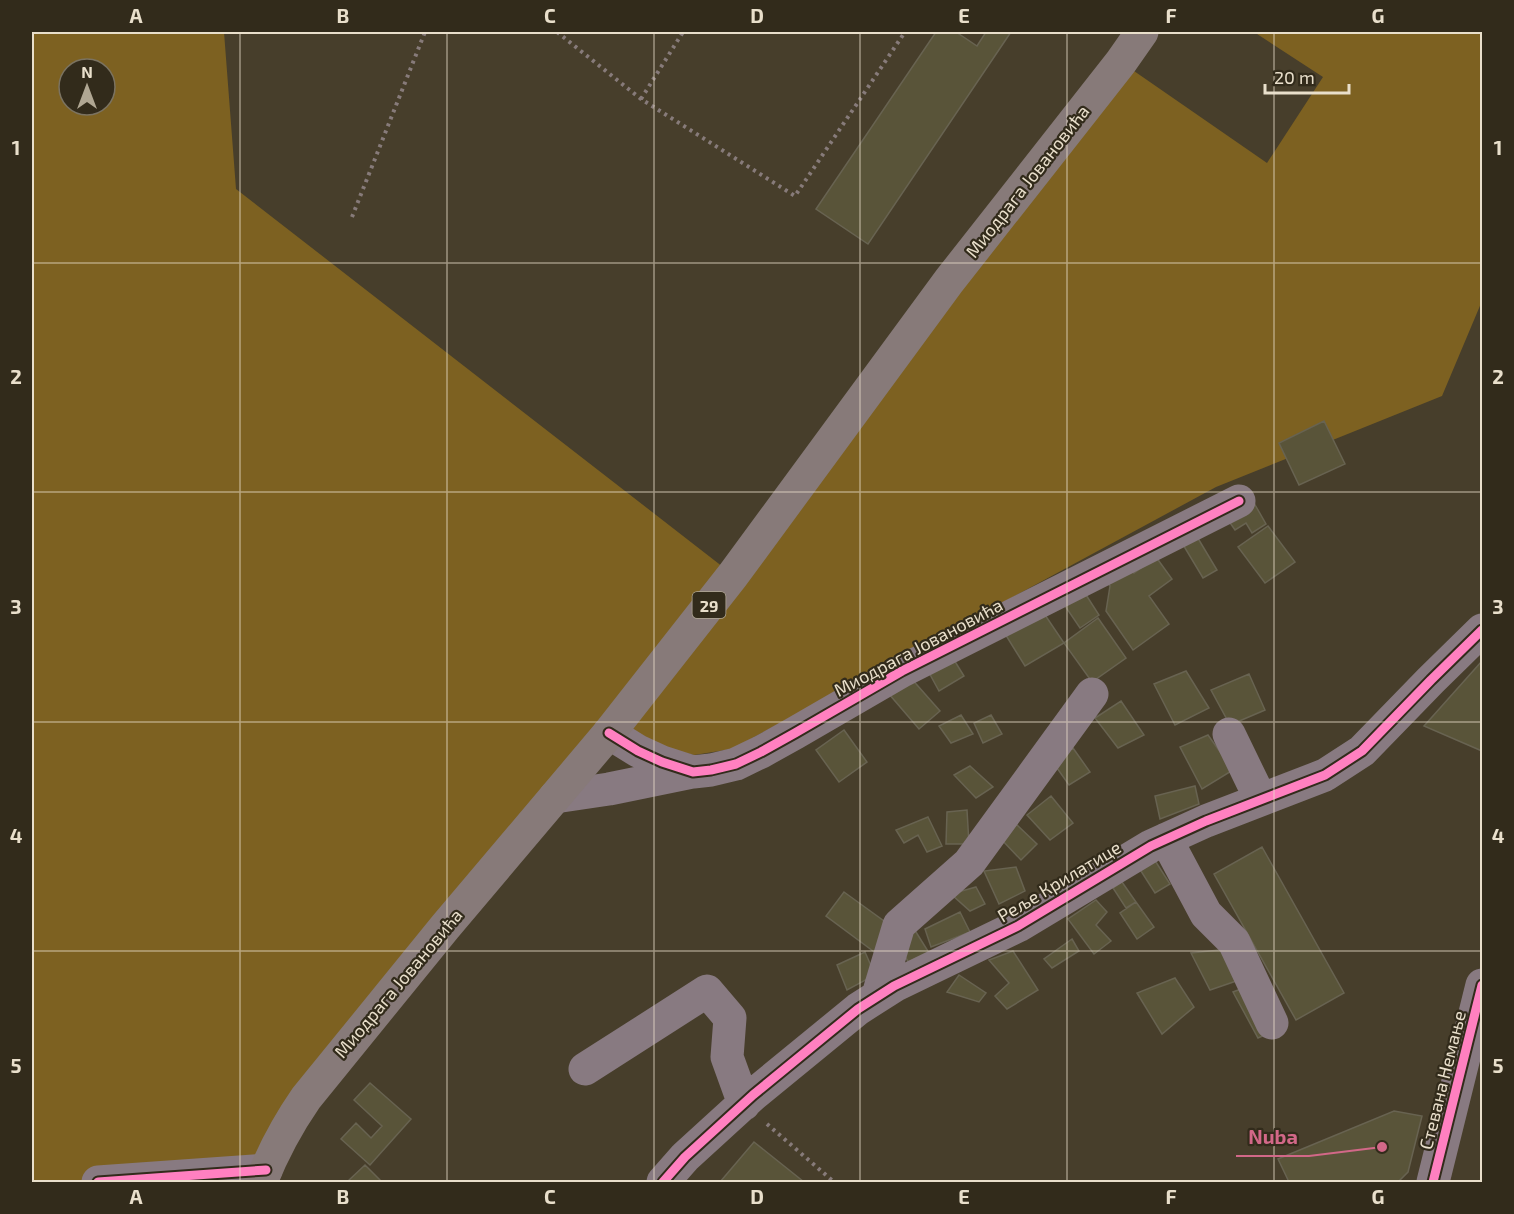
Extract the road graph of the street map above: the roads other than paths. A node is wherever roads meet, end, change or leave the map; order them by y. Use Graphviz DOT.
graph roads {
  1 [pos="1142,32"];
  2 [pos="1239,501"];
  3 [pos="1482,630"];
  4 [pos="1092,694"];
  5 [pos="609,733"];
  6 [pos="1229,734"];
  7 [pos="693,772"];
  8 [pos="555,797"];
  9 [pos="1261,800"];
  10 [pos="1166,839"];
  11 [pos="1482,985"];
  12 [pos="878,995"];
  13 [pos="1272,1023"];
  14 [pos="585,1069"];
  15 [pos="1472,1072"];
  16 [pos="744,1104"];
  17 [pos="264,1176"];
  18 [pos="194,1179"];
  19 [pos="98,1182"];
  20 [pos="663,1182"];
  21 [pos="1433,1182"];
  1 -- 5 [label="main road, Миодрага Јовановића / 29"];
  2 -- 7 [label="street, Миодрага Јовановића"];
  3 -- 9 [label="street, Реље Крилатице"];
  4 -- 12 [label="street"];
  5 -- 7 [label="street, Миодрага Јовановића"];
  5 -- 8 [label="main road, Миодрага Јовановића / 29"];
  6 -- 9 [label="street"];
  7 -- 8 [label="street, Миодрага Јовановића"];
  8 -- 17 [label="main road, Миодрага Јовановића / 29"];
  9 -- 10 [label="street, Реље Крилатице"];
  10 -- 12 [label="street, Реље Крилатице"];
  10 -- 13 [label="street"];
  11 -- 15 [label="street, Стевана Немање"];
  12 -- 16 [label="street, Реље Крилатице"];
  14 -- 16 [label="street"];
  15 -- 21 [label="street, Стевана Немање"];
  16 -- 20 [label="street, Реље Крилатице"];
  17 -- 18 [label="street"];
  18 -- 19 [label="street"];
}
